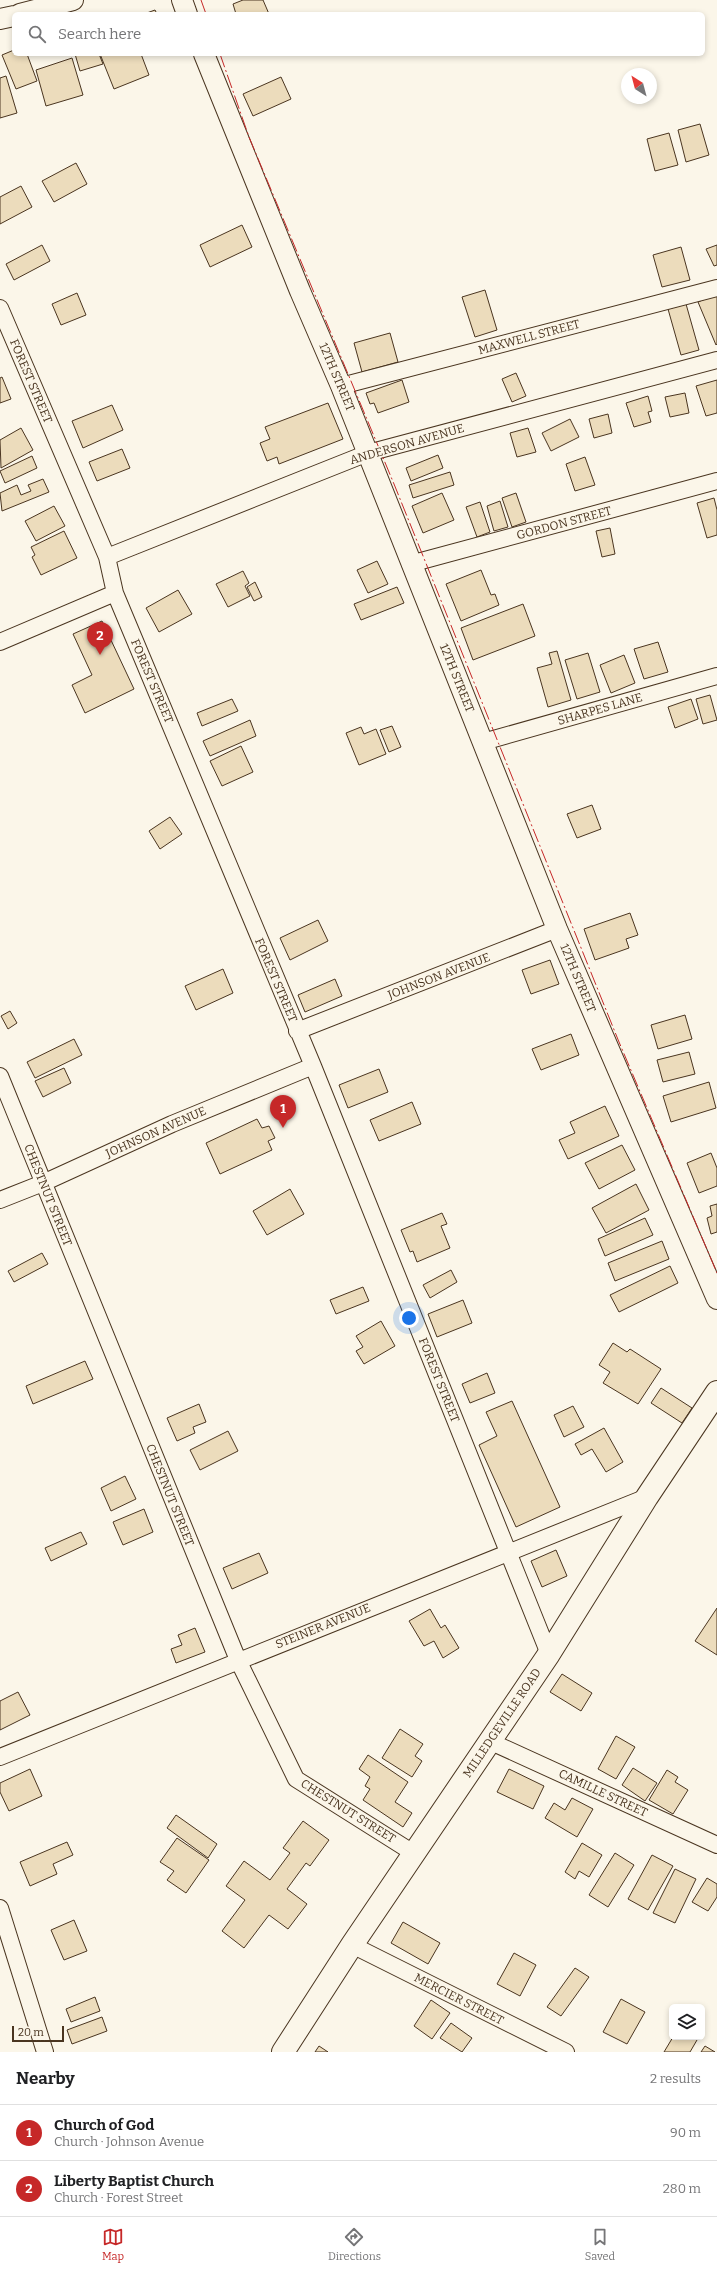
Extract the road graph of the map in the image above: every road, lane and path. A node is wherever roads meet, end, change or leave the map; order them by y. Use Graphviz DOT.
graph roads {
  1 [pos="73,0"];
  2 [pos="182,0"];
  3 [pos="28,12"];
  4 [pos="186,12"];
  5 [pos="12,17"];
  6 [pos="0,20"];
  7 [pos="205,56"];
  8 [pos="717,288"];
  9 [pos="0,308"];
  10 [pos="717,360"];
  11 [pos="341,386"];
  12 [pos="368,453"];
  13 [pos="717,481"];
  14 [pos="107,556"];
  15 [pos="410,564"];
  16 [pos="115,593"];
  17 [pos="0,642"];
  18 [pos="717,676"];
  19 [pos="483,742"];
  20 [pos="557,929"];
  21 [pos="297,1031"];
  22 [pos="313,1066"];
  23 [pos="0,1076"];
  24 [pos="43,1183"];
  25 [pos="0,1200"];
  26 [pos="717,1299"];
  27 [pos="717,1392"];
  28 [pos="647,1498"];
  29 [pos="509,1553"];
  30 [pos="549,1654"];
  31 [pos="238,1660"];
  32 [pos="489,1741"];
  33 [pos="0,1757"];
  34 [pos="717,1845"];
  35 [pos="415,1854"];
  36 [pos="0,1908"];
  37 [pos="352,1945"];
  38 [pos="44,2052"];
  39 [pos="283,2052"];
  40 [pos="566,2052"];
  1 -- 3 [label="street"];
  2 -- 4 [label="street"];
  5 -- 6 [label="street"];
  7 -- 11 [label="street, 12TH STREET"];
  8 -- 11 [label="street, MAXWELL STREET"];
  9 -- 14 [label="street, FOREST STREET"];
  10 -- 12 [label="street, ANDERSON AVENUE"];
  11 -- 12 [label="street, 12TH STREET"];
  12 -- 14 [label="street, ANDERSON AVENUE"];
  12 -- 15 [label="street, 12TH STREET"];
  13 -- 15 [label="street, GORDON STREET"];
  14 -- 16 [label="street, FOREST STREET"];
  15 -- 19 [label="street, 12TH STREET"];
  16 -- 17 [label="street"];
  16 -- 21 [label="street, FOREST STREET"];
  18 -- 19 [label="street, SHARPES LANE"];
  19 -- 20 [label="street, 12TH STREET"];
  20 -- 21 [label="street, JOHNSON AVENUE"];
  20 -- 26 [label="street, 12TH STREET"];
  21 -- 22 [label="street, FOREST STREET"];
  22 -- 24 [label="street, JOHNSON AVENUE"];
  22 -- 29 [label="street, FOREST STREET"];
  23 -- 24 [label="street, CHESTNUT STREET"];
  24 -- 25 [label="street, JOHNSON AVENUE"];
  24 -- 31 [label="street, CHESTNUT STREET"];
  27 -- 28 [label="main road, MILLEDGEVILLE ROAD"];
  28 -- 29 [label="street, STEINER AVENUE"];
  28 -- 30 [label="main road, MILLEDGEVILLE ROAD"];
  29 -- 30 [label="street, FOREST STREET"];
  29 -- 31 [label="street, STEINER AVENUE"];
  30 -- 32 [label="main road, MILLEDGEVILLE ROAD"];
  31 -- 33 [label="street, STEINER AVENUE"];
  31 -- 35 [label="street, CHESTNUT STREET"];
  32 -- 34 [label="street, CAMILLE STREET"];
  32 -- 35 [label="main road, MILLEDGEVILLE ROAD"];
  35 -- 37 [label="main road, MILLEDGEVILLE ROAD"];
  36 -- 38 [label="street"];
  37 -- 39 [label="main road, MILLEDGEVILLE ROAD"];
  37 -- 40 [label="street, MERCIER STREET"];
}
